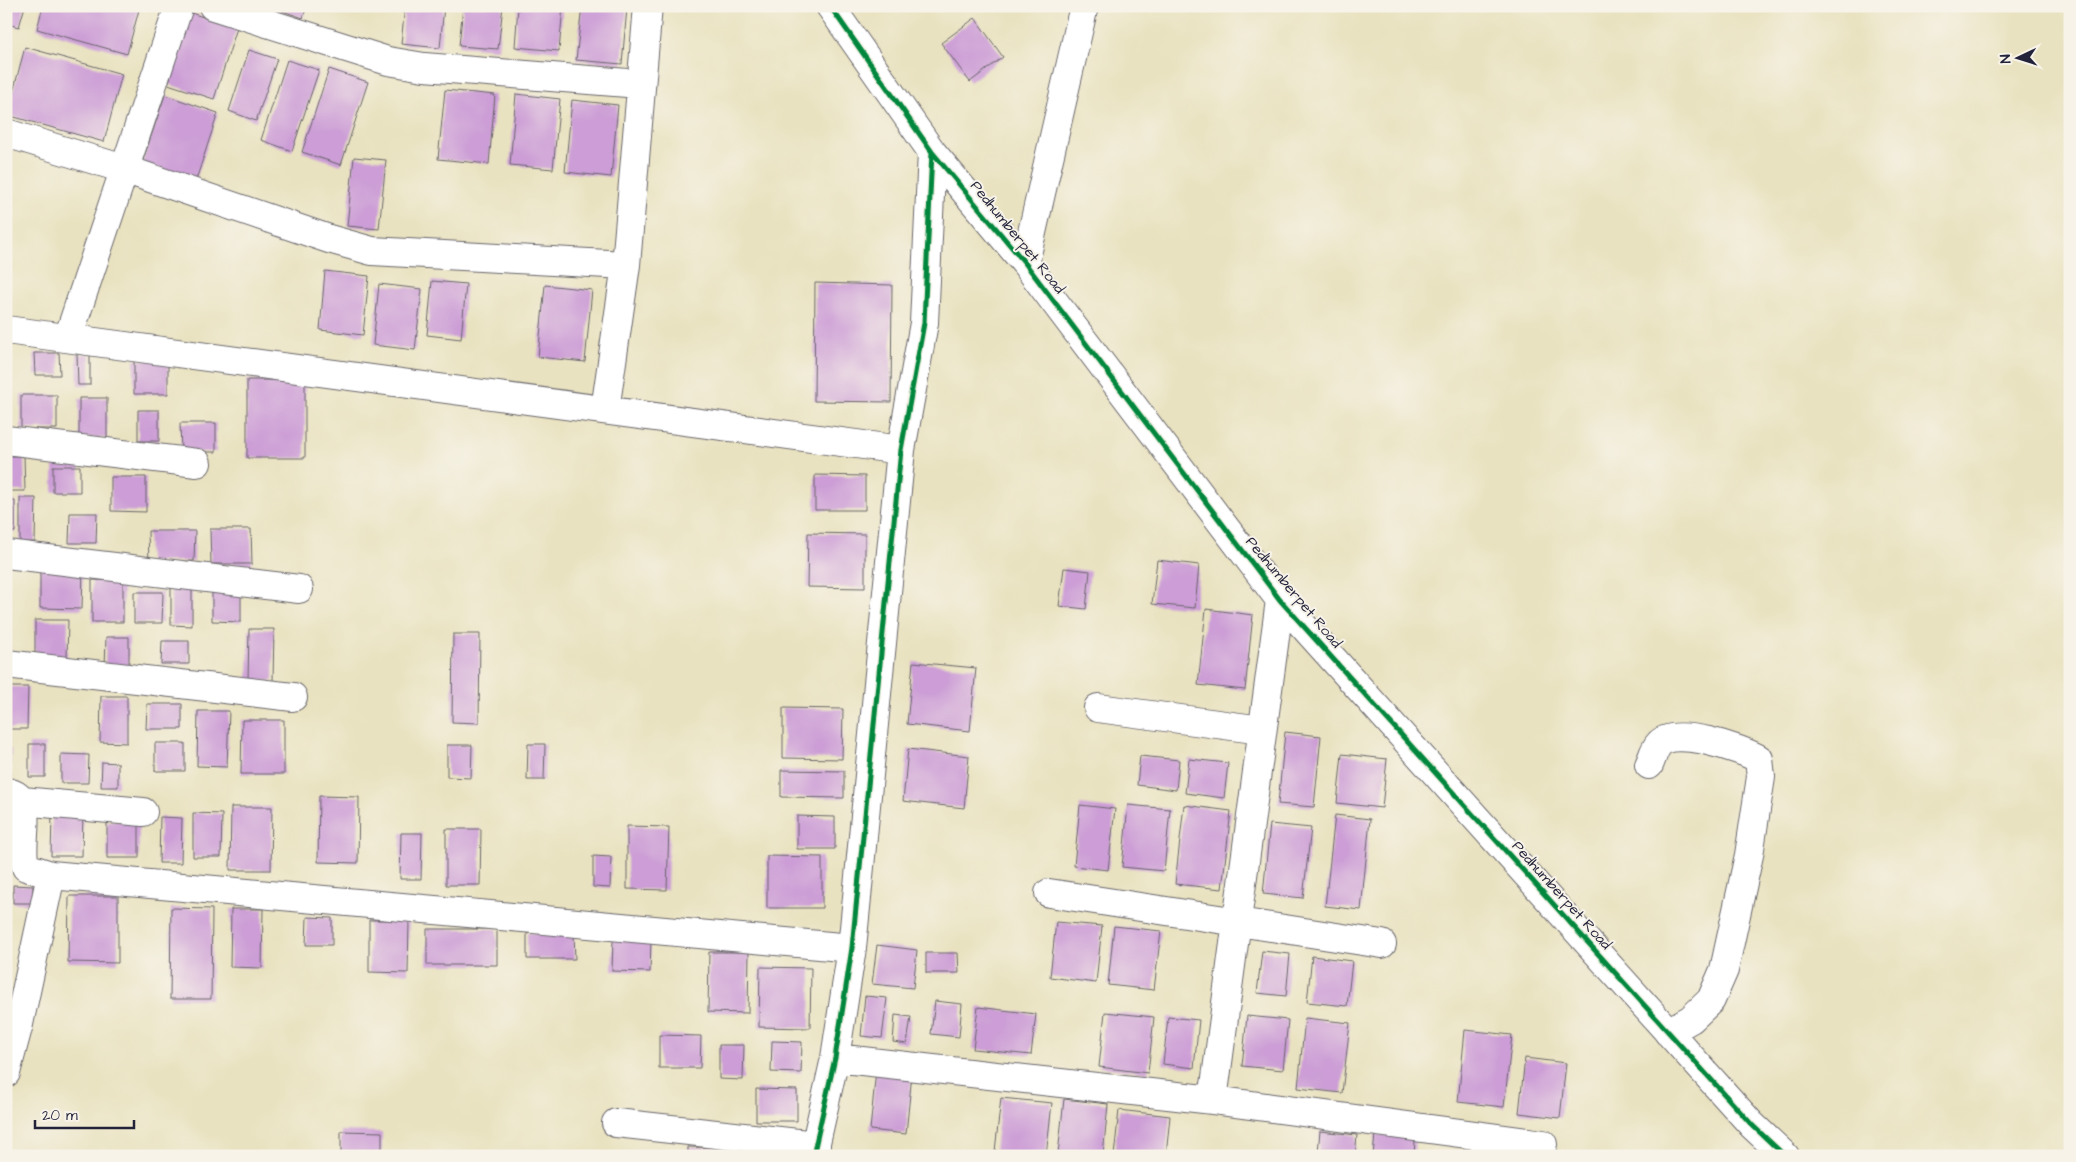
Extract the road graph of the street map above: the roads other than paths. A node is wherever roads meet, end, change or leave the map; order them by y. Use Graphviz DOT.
graph roads {
  1 [pos="178,6"];
  2 [pos="213,6"];
  3 [pos="648,6"];
  4 [pos="830,6"];
  5 [pos="1084,6"];
  6 [pos="640,84"];
  7 [pos="6,133"];
  8 [pos="932,152"];
  9 [pos="124,169"];
  10 [pos="1025,263"];
  11 [pos="626,265"];
  12 [pos="6,330"];
  13 [pos="68,338"];
  14 [pos="605,410"];
  15 [pos="6,440"];
  16 [pos="901,450"];
  17 [pos="197,463"];
  18 [pos="6,554"];
  19 [pos="298,589"];
  20 [pos="1280,600"];
  21 [pos="6,664"];
  22 [pos="294,697"];
  23 [pos="1098,708"];
  24 [pos="1262,730"];
  25 [pos="1649,765"];
  26 [pos="14,796"];
  27 [pos="143,812"];
  28 [pos="52,875"];
  29 [pos="1049,892"];
  30 [pos="1236,923"];
  31 [pos="1382,944"];
  32 [pos="852,948"];
  33 [pos="13,1023"];
  34 [pos="1668,1032"];
  35 [pos="835,1058"];
  36 [pos="6,1073"];
  37 [pos="1212,1100"];
  38 [pos="616,1124"];
  39 [pos="1543,1144"];
  40 [pos="814,1151"];
  41 [pos="1785,1156"];
  1 -- 9 [label="street"];
  2 -- 6 [label="street"];
  3 -- 6 [label="street"];
  4 -- 8 [label="street, Pedhumberpet Road"];
  5 -- 10 [label="street"];
  6 -- 11 [label="street"];
  7 -- 9 [label="street"];
  8 -- 10 [label="street, Pedhumberpet Road"];
  8 -- 16 [label="street"];
  9 -- 11 [label="street"];
  9 -- 13 [label="street"];
  10 -- 20 [label="street, Pedhumberpet Road"];
  11 -- 14 [label="street"];
  12 -- 13 [label="street"];
  13 -- 14 [label="street"];
  14 -- 16 [label="street"];
  15 -- 17 [label="street"];
  16 -- 32 [label="street"];
  18 -- 19 [label="street"];
  20 -- 24 [label="street"];
  20 -- 34 [label="street, Pedhumberpet Road"];
  21 -- 22 [label="street"];
  23 -- 24 [label="street"];
  24 -- 30 [label="street"];
  25 -- 34 [label="street"];
  26 -- 27 [label="street"];
  26 -- 28 [label="street"];
  28 -- 32 [label="street"];
  28 -- 33 [label="street"];
  29 -- 30 [label="street"];
  30 -- 31 [label="street"];
  30 -- 37 [label="street"];
  32 -- 35 [label="street"];
  33 -- 36 [label="street"];
  34 -- 41 [label="street, Pedhumberpet Road"];
  35 -- 37 [label="street"];
  35 -- 40 [label="street"];
  37 -- 39 [label="street"];
  38 -- 40 [label="street"];
}
